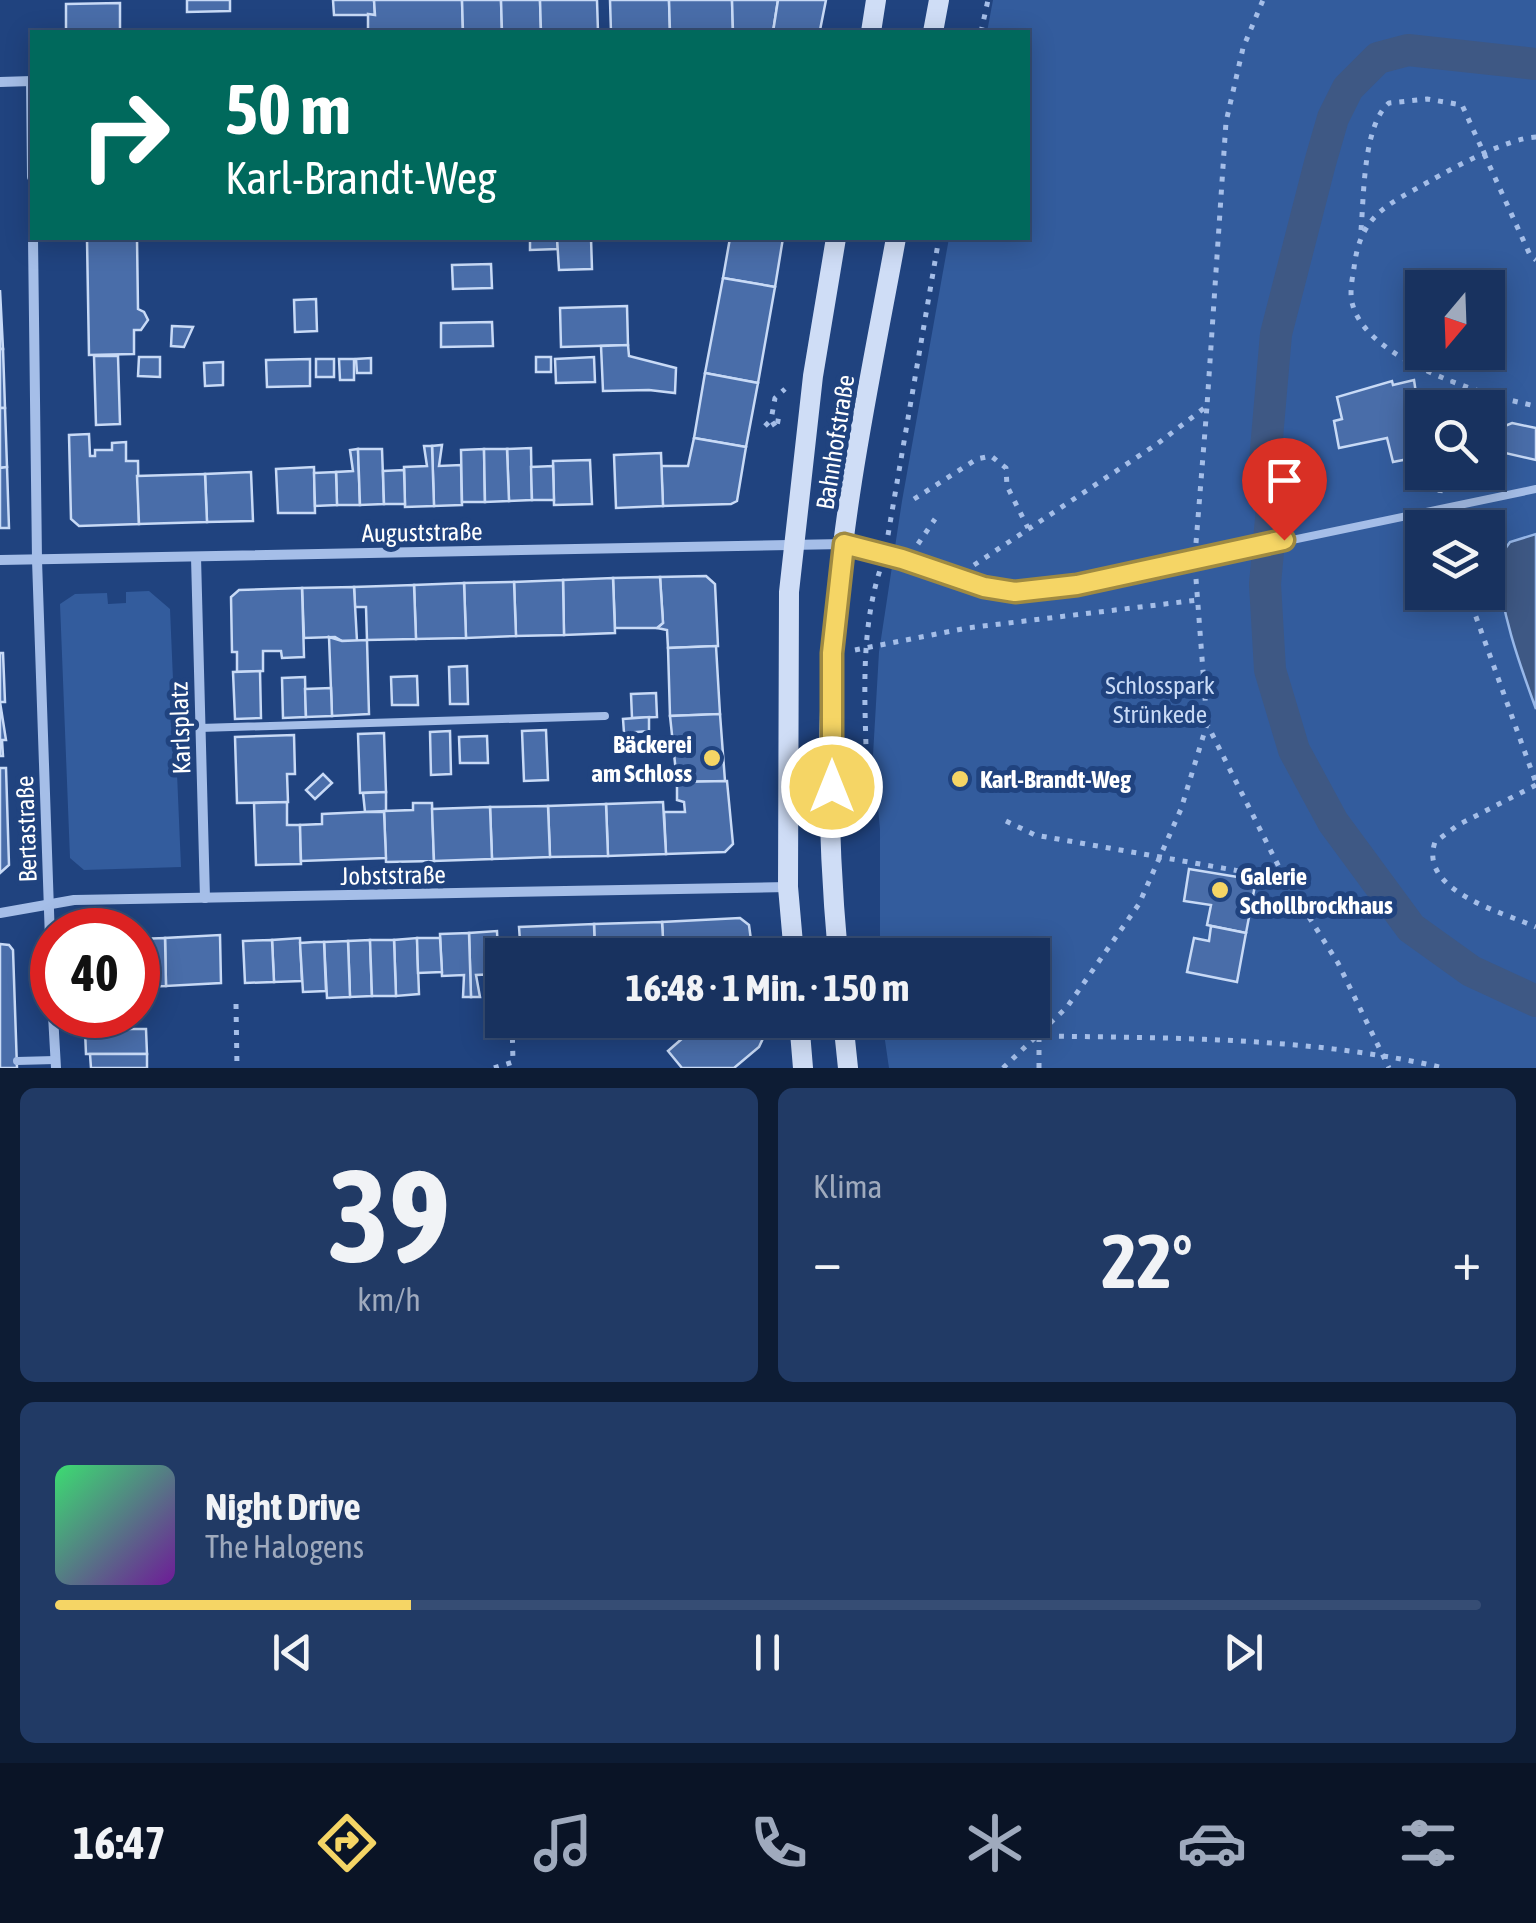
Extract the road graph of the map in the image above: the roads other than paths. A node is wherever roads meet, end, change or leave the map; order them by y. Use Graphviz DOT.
graph roads {
  1 [pos="876,0"];
  2 [pos="939,0"];
  3 [pos="870,30"];
  4 [pos="933,30"];
  5 [pos="30,81"];
  6 [pos="0,82"];
  7 [pos="33,240"];
  8 [pos="836,240"];
  9 [pos="896,240"];
  10 [pos="1536,489"];
  11 [pos="793,544"];
  12 [pos="844,544"];
  13 [pos="196,557"];
  14 [pos="0,560"];
  15 [pos="37,560"];
  16 [pos="604,716"];
  17 [pos="200,728"];
  18 [pos="788,887"];
  19 [pos="205,898"];
  20 [pos="48,904"];
  21 [pos="48,908"];
  22 [pos="0,913"];
  23 [pos="792,938"];
  24 [pos="837,938"];
  25 [pos="54,1038"];
  26 [pos="800,1038"];
  27 [pos="846,1038"];
  28 [pos="17,1061"];
  29 [pos="56,1064"];
  30 [pos="802,1068"];
  31 [pos="848,1068"];
  1 -- 3 [label="street"];
  2 -- 4 [label="street"];
  5 -- 6 [label="street"];
  7 -- 15 [label="street, Bertastraße"];
  8 -- 11 [label="street, Bahnhofstraße"];
  9 -- 12 [label="street, Bahnhofstraße"];
  10 -- 12 [label="lane"];
  11 -- 12 [label="street, Auguststraße"];
  11 -- 13 [label="street, Auguststraße"];
  11 -- 18 [label="street, Bahnhofstraße"];
  12 -- 24 [label="street, Bahnhofstraße"];
  13 -- 15 [label="street, Auguststraße"];
  13 -- 17 [label="street, Karlsplatz"];
  14 -- 15 [label="street, Auguststraße"];
  15 -- 20 [label="street, Bertastraße"];
  16 -- 17 [label="lane"];
  17 -- 19 [label="street, Karlsplatz"];
  18 -- 19 [label="street, Jobststraße"];
  18 -- 23 [label="street, Bahnhofstraße"];
  19 -- 20 [label="street, Jobststraße"];
  20 -- 21 [label="street, Bertastraße"];
  20 -- 22 [label="street, Jobststraße"];
  25 -- 29 [label="street"];
  26 -- 30 [label="street"];
  27 -- 31 [label="street"];
  28 -- 29 [label="lane"];
}
